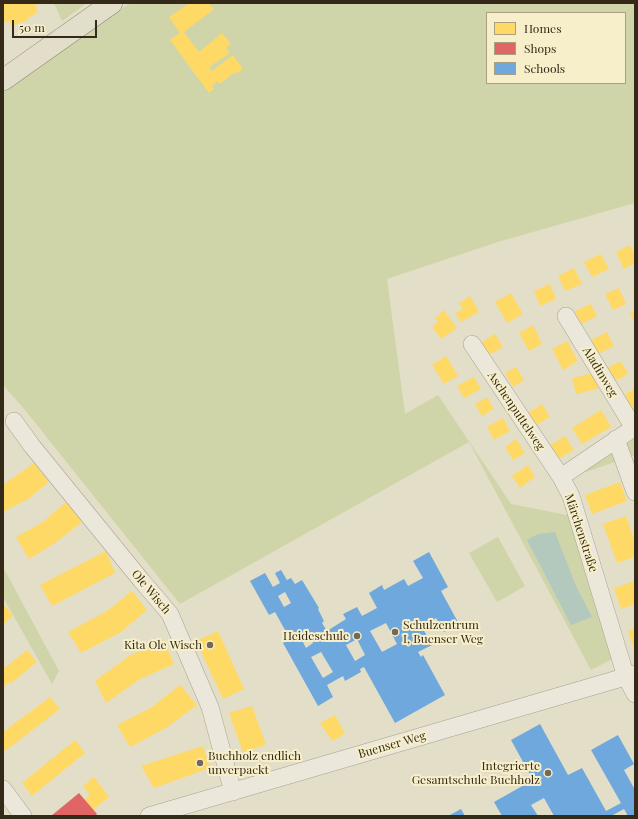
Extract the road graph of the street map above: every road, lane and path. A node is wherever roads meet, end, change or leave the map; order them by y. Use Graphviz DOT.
graph roads {
  1 [pos="112,3"];
  2 [pos="3,80"];
  3 [pos="566,316"];
  4 [pos="472,344"];
  5 [pos="14,421"];
  6 [pos="634,427"];
  7 [pos="616,439"];
  8 [pos="560,477"];
  9 [pos="635,492"];
  10 [pos="630,676"];
  11 [pos="635,694"];
  12 [pos="3,789"];
  13 [pos="233,792"];
  14 [pos="24,816"];
  15 [pos="150,816"];
  1 -- 2 [label="main road"];
  3 -- 6 [label="street, Aladinweg"];
  4 -- 8 [label="street, Aschenputtelweg"];
  5 -- 13 [label="street, Ole Wisch"];
  6 -- 7 [label="street"];
  7 -- 8 [label="street"];
  7 -- 9 [label="street"];
  8 -- 10 [label="street, Märchenstraße"];
  10 -- 11 [label="street, Märchenstraße"];
  10 -- 13 [label="street, Buenser Weg"];
  12 -- 14 [label="street"];
  13 -- 15 [label="street, Buenser Weg"];
}
